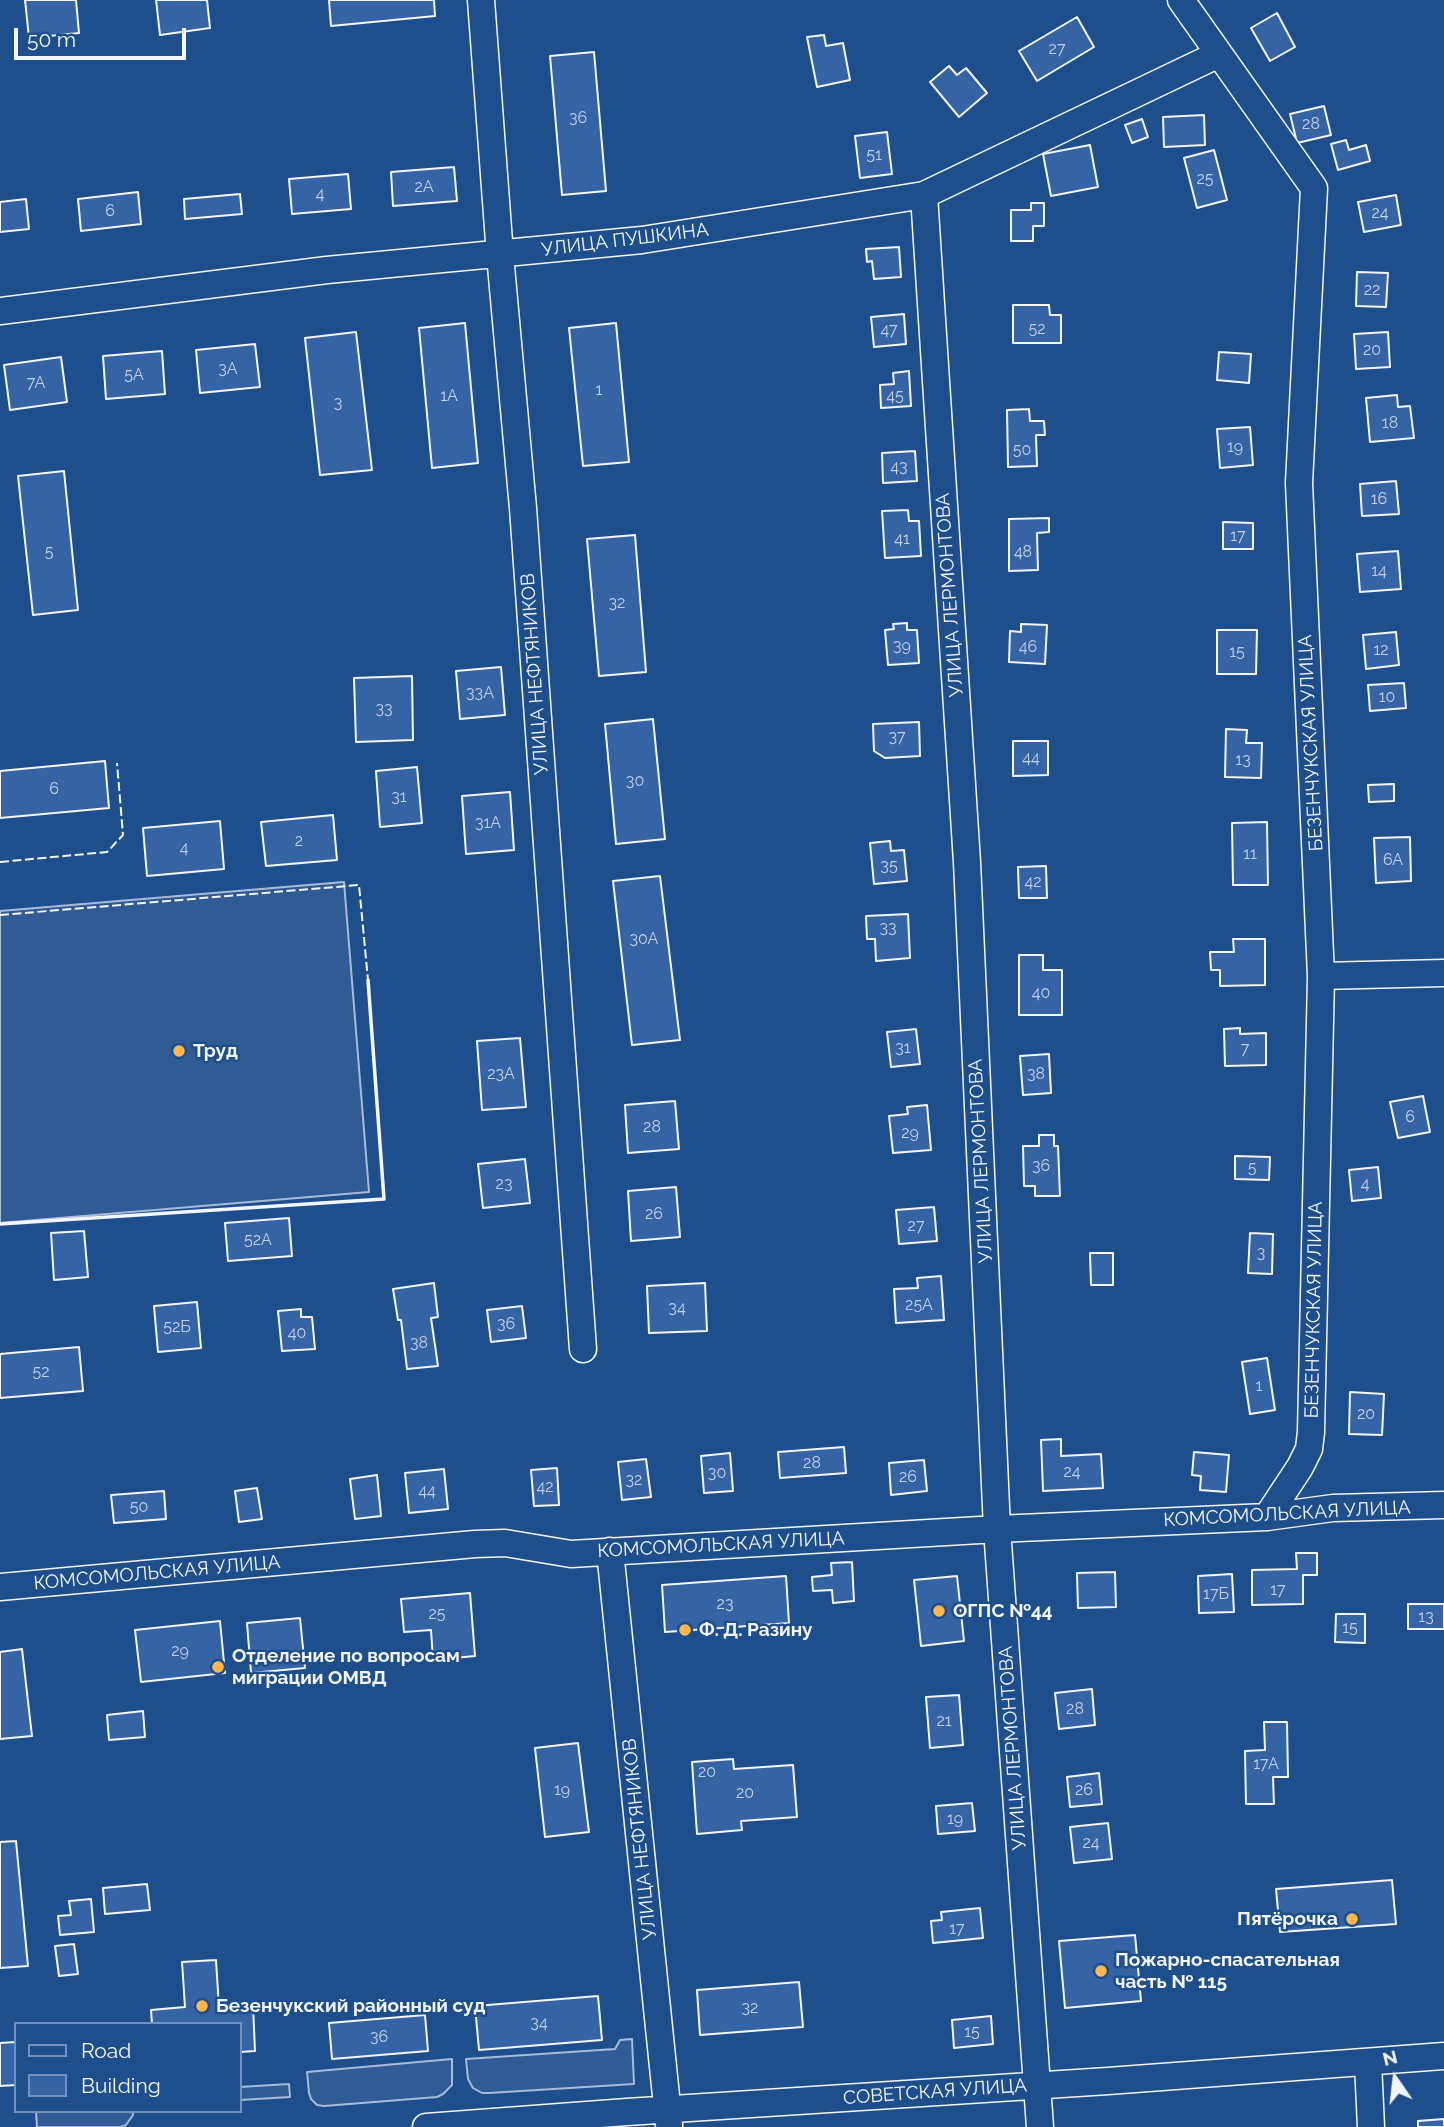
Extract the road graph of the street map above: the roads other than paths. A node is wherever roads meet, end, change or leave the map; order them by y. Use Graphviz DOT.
graph roads {
  1 [pos="481,0"];
  2 [pos="1181,0"];
  3 [pos="1219,54"];
  4 [pos="924,195"];
  5 [pos="500,255"];
  6 [pos="0,311"];
  7 [pos="1444,974"];
  8 [pos="1321,976"];
  9 [pos="583,1349"];
  10 [pos="1444,1505"];
  11 [pos="1267,1517"];
  12 [pos="997,1529"];
  13 [pos="610,1551"];
  14 [pos="0,1587"];
  15 [pos="1444,2056"];
  16 [pos="1368,2063"];
  17 [pos="1037,2086"];
  18 [pos="668,2118"];
  19 [pos="426,2127"];
  20 [pos="1040,2127"];
  21 [pos="1371,2127"];
  1 -- 5 [label="street, УЛИЦА НЕФТЯНИКОВ"];
  2 -- 3 [label="street, БЕЗЕНЧУКСКАЯ УЛИЦА"];
  3 -- 4 [label="street, УЛИЦА ПУШКИНА"];
  3 -- 8 [label="street, БЕЗЕНЧУКСКАЯ УЛИЦА"];
  4 -- 5 [label="street, УЛИЦА ПУШКИНА"];
  4 -- 12 [label="street, УЛИЦА ЛЕРМОНТОВА"];
  5 -- 6 [label="street, УЛИЦА ПУШКИНА"];
  5 -- 9 [label="street, УЛИЦА НЕФТЯНИКОВ"];
  7 -- 8 [label="street"];
  8 -- 11 [label="street, БЕЗЕНЧУКСКАЯ УЛИЦА"];
  10 -- 11 [label="street, КОМСОМОЛЬСКАЯ УЛИЦА"];
  11 -- 12 [label="street, КОМСОМОЛЬСКАЯ УЛИЦА"];
  12 -- 13 [label="street, КОМСОМОЛЬСКАЯ УЛИЦА"];
  12 -- 17 [label="street, УЛИЦА ЛЕРМОНТОВА"];
  13 -- 14 [label="street, КОМСОМОЛЬСКАЯ УЛИЦА"];
  13 -- 18 [label="street, УЛИЦА НЕФТЯНИКОВ"];
  15 -- 16 [label="street, СОВЕТСКАЯ УЛИЦА"];
  16 -- 17 [label="street, СОВЕТСКАЯ УЛИЦА"];
  16 -- 21 [label="street"];
  17 -- 18 [label="street, СОВЕТСКАЯ УЛИЦА"];
  17 -- 20 [label="street, УЛИЦА ЛЕРМОНТОВА"];
  18 -- 19 [label="street, СОВЕТСКАЯ УЛИЦА"];
}
